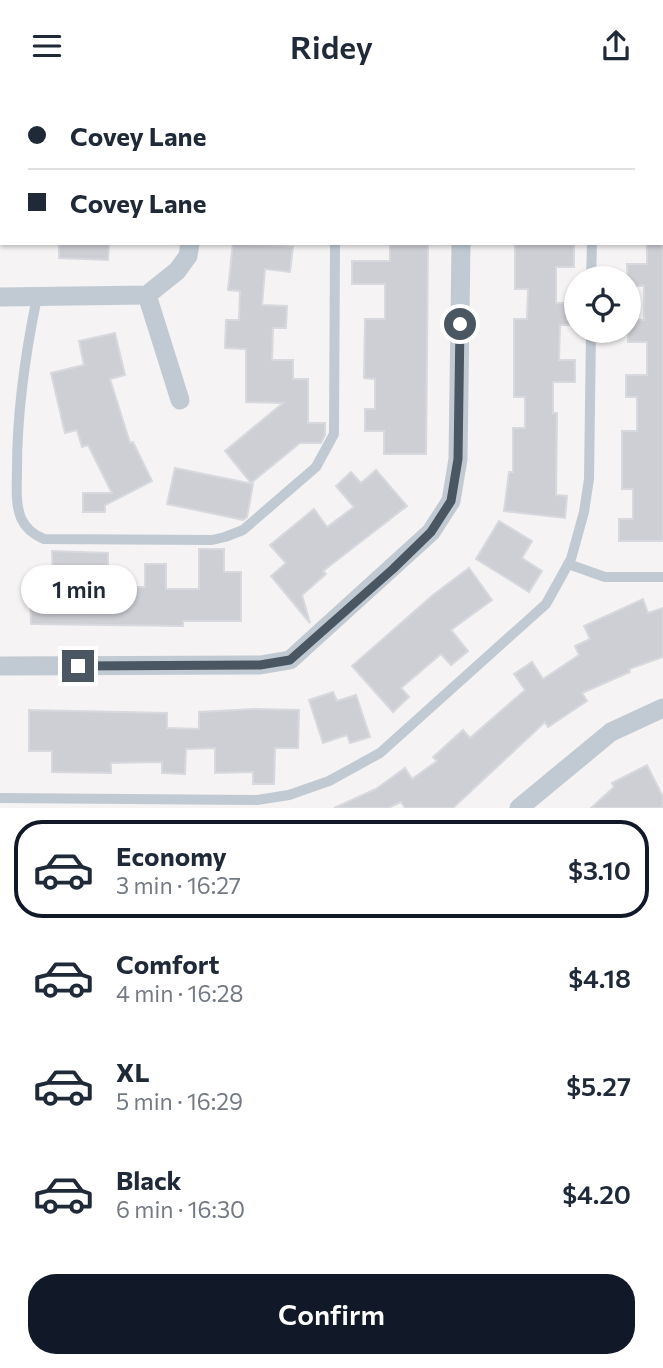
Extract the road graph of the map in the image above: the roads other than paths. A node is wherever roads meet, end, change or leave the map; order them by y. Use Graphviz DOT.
graph roads {
  1 [pos="190,245"];
  2 [pos="335,245"];
  3 [pos="461,245"];
  4 [pos="592,245"];
  5 [pos="591,266"];
  6 [pos="147,295"];
  7 [pos="0,297"];
  8 [pos="37,297"];
  9 [pos="591,343"];
  10 [pos="180,400"];
  11 [pos="568,564"];
  12 [pos="663,577"];
  13 [pos="0,666"];
  14 [pos="663,708"];
  15 [pos="0,798"];
  16 [pos="519,808"];
  1 -- 6 [label="street"];
  2 -- 8 [label="lane"];
  3 -- 13 [label="street"];
  4 -- 5 [label="lane"];
  6 -- 8 [label="street"];
  6 -- 10 [label="street"];
  7 -- 8 [label="street"];
  9 -- 11 [label="lane"];
  11 -- 12 [label="lane"];
  11 -- 15 [label="lane"];
  14 -- 16 [label="street"];
}
